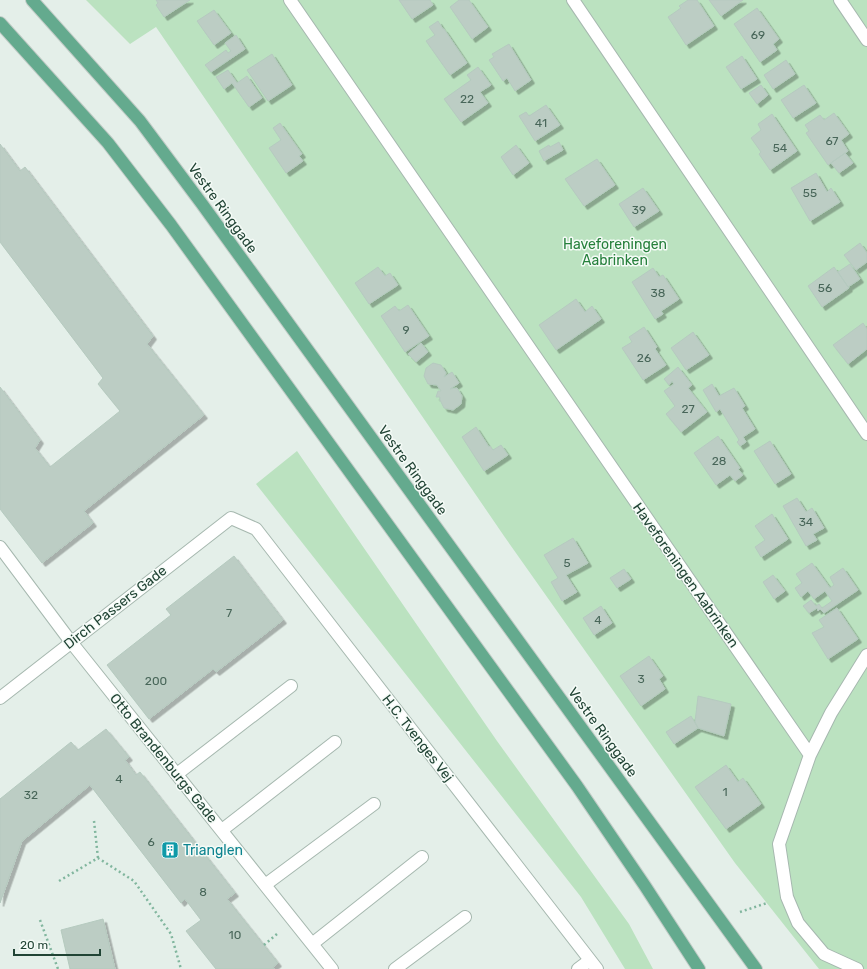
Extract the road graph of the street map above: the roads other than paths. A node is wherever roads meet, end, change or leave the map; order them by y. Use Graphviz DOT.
graph roads {
  1 [pos="32,0"];
  2 [pos="290,0"];
  3 [pos="573,0"];
  4 [pos="840,0"];
  5 [pos="0,23"];
  6 [pos="867,40"];
  7 [pos="867,434"];
  8 [pos="231,518"];
  9 [pos="0,547"];
  10 [pos="71,642"];
  11 [pos="867,655"];
  12 [pos="291,686"];
  13 [pos="0,698"];
  14 [pos="335,742"];
  15 [pos="810,755"];
  16 [pos="177,774"];
  17 [pos="374,804"];
  18 [pos="222,830"];
  19 [pos="422,857"];
  20 [pos="265,885"];
  21 [pos="465,917"];
  22 [pos="312,944"];
  23 [pos="594,964"];
  24 [pos="332,969"];
  25 [pos="395,969"];
  26 [pos="578,969"];
  27 [pos="699,969"];
  28 [pos="756,969"];
  29 [pos="857,969"];
  1 -- 28 [label="main road, Vestre Ringgade"];
  2 -- 15 [label="street, Haveforeningen Aabrinken"];
  3 -- 7 [label="street"];
  4 -- 6 [label="street"];
  5 -- 27 [label="main road"];
  8 -- 10 [label="street, Dirch Passers Gade"];
  8 -- 23 [label="street, H.C. Tvenges Vej"];
  9 -- 10 [label="street, Otto Brandenburgs Gade"];
  10 -- 13 [label="street, Dirch Passers Gade"];
  10 -- 16 [label="street, Otto Brandenburgs Gade"];
  11 -- 15 [label="street"];
  12 -- 16 [label="street"];
  14 -- 18 [label="street"];
  15 -- 29 [label="street"];
  16 -- 18 [label="street, Otto Brandenburgs Gade"];
  17 -- 20 [label="street"];
  18 -- 20 [label="street, Otto Brandenburgs Gade"];
  19 -- 22 [label="street"];
  20 -- 22 [label="street, Otto Brandenburgs Gade"];
  21 -- 25 [label="street"];
  22 -- 24 [label="street, Otto Brandenburgs Gade"];
  23 -- 26 [label="street"];
}
